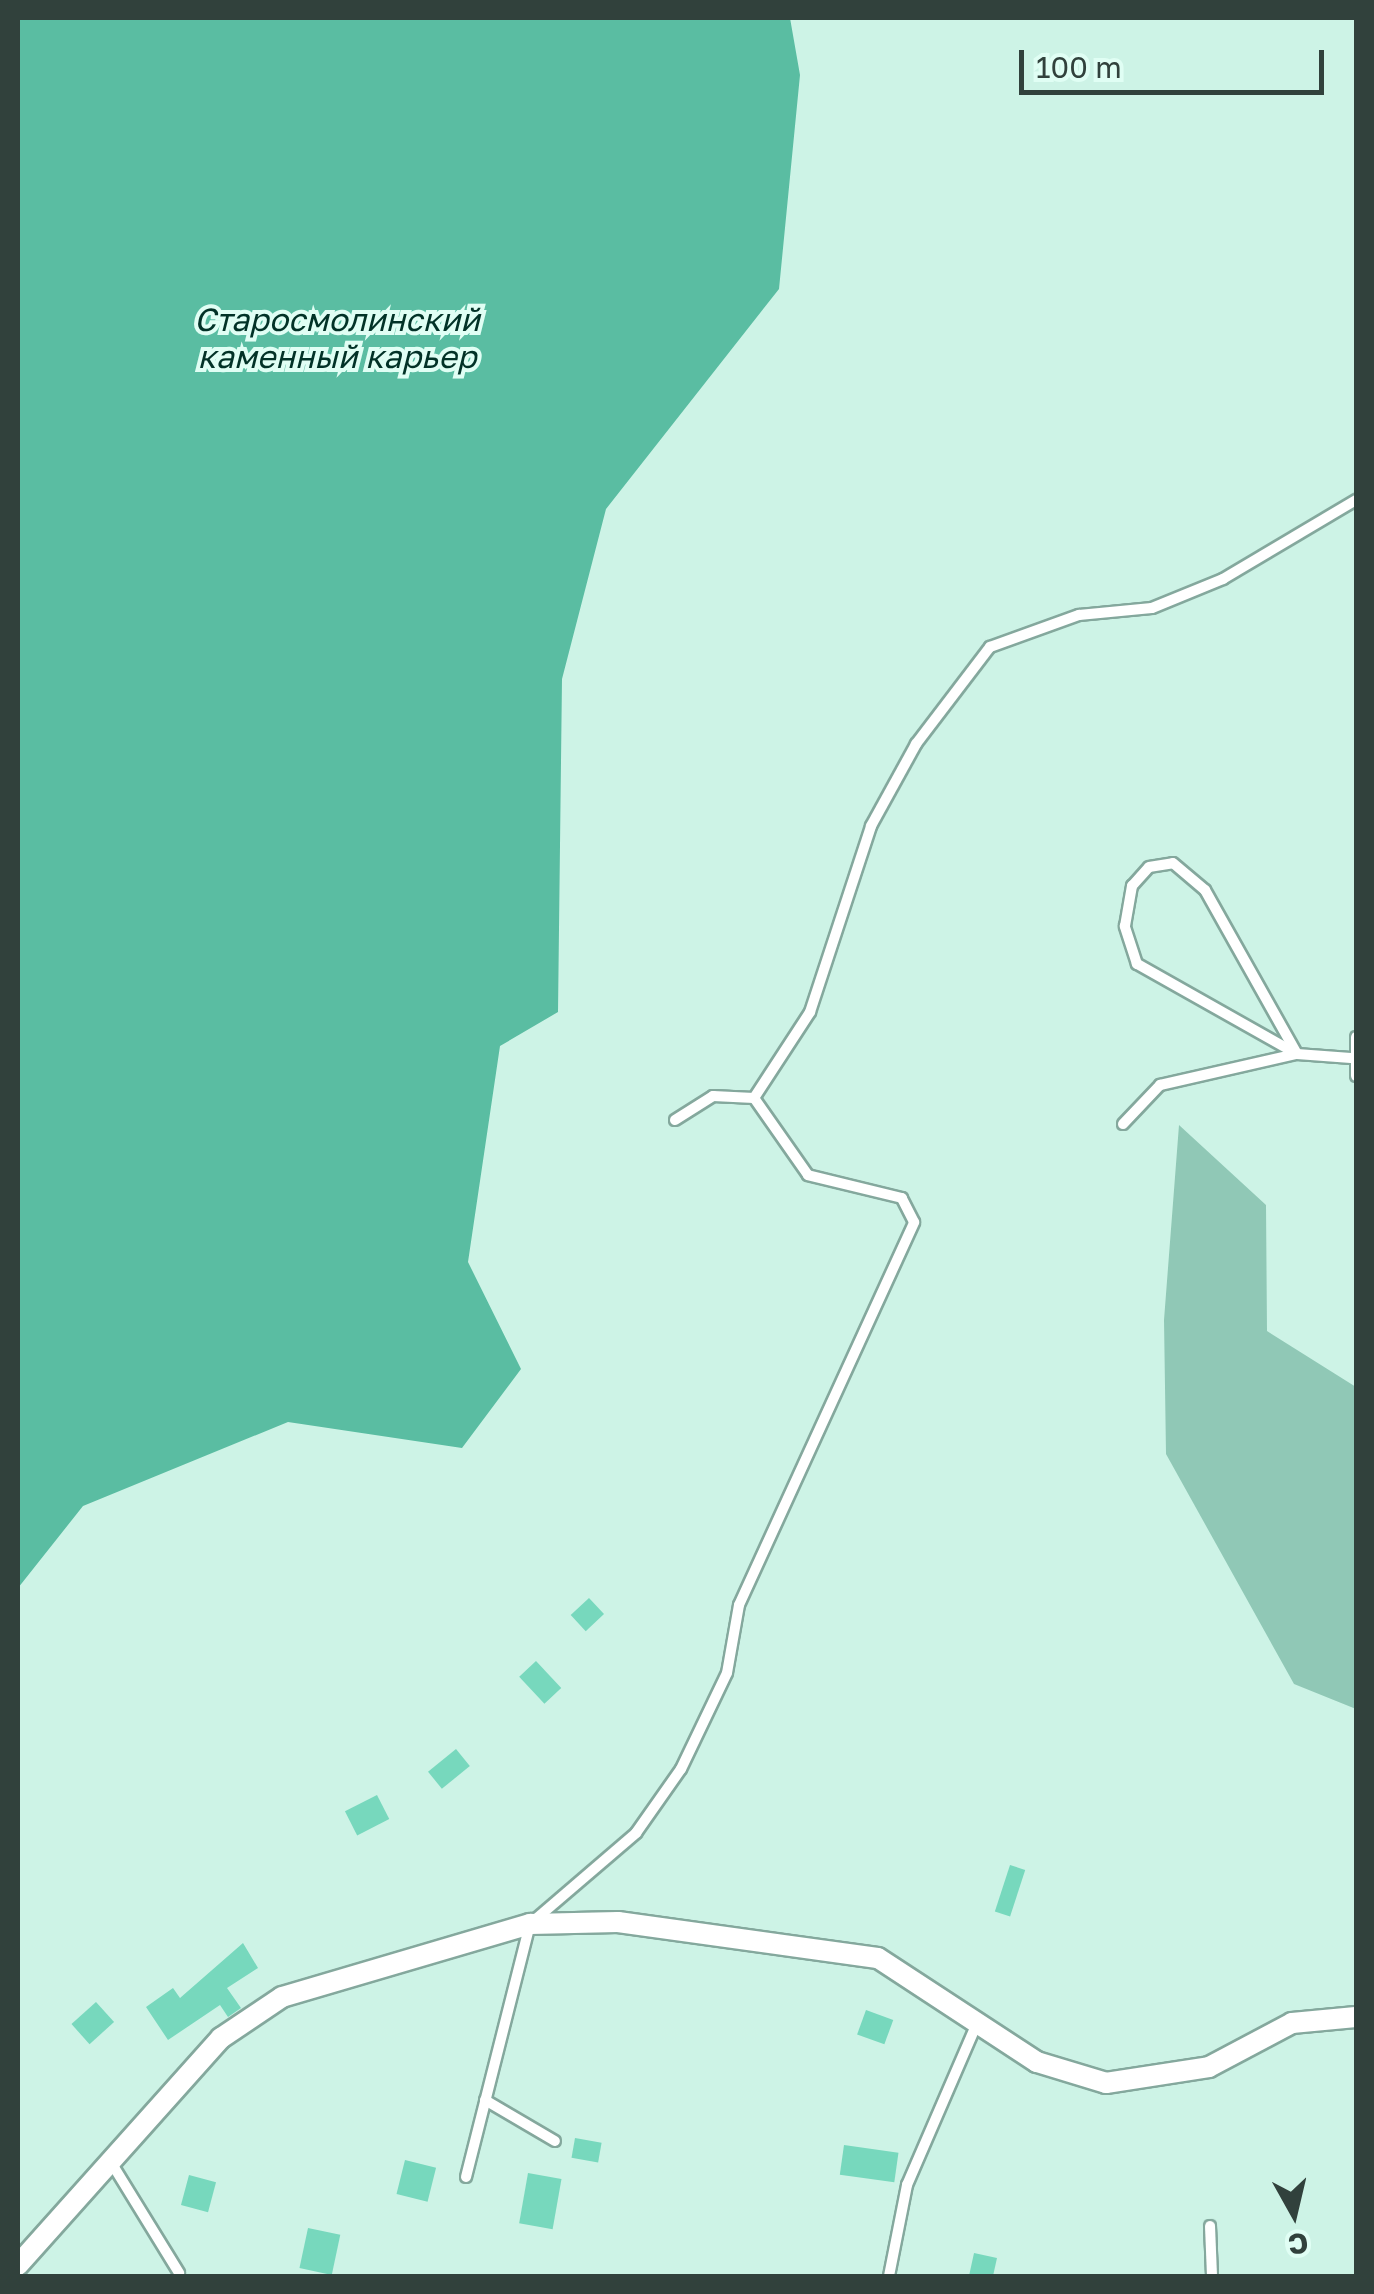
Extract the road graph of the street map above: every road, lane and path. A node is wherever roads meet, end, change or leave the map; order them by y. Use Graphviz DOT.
graph roads {
  1 [pos="1356,500"];
  2 [pos="1356,1036"];
  3 [pos="1297,1054"];
  4 [pos="1351,1058"];
  5 [pos="1356,1076"];
  6 [pos="754,1098"];
  7 [pos="674,1120"];
  8 [pos="1123,1124"];
  9 [pos="530,1924"];
  10 [pos="1356,2018"];
  11 [pos="977,2023"];
  12 [pos="485,2100"];
  13 [pos="556,2142"];
  14 [pos="108,2158"];
  15 [pos="466,2177"];
  16 [pos="1210,2226"];
  17 [pos="18,2265"];
  18 [pos="179,2273"];
  19 [pos="890,2276"];
  20 [pos="1212,2276"];
  1 -- 6 [label="lane"];
  2 -- 4 [label="lane"];
  3 -- 3 [label="lane"];
  3 -- 4 [label="lane"];
  3 -- 8 [label="lane"];
  4 -- 5 [label="lane"];
  6 -- 7 [label="lane"];
  6 -- 9 [label="lane"];
  9 -- 11 [label="street"];
  9 -- 12 [label="lane"];
  9 -- 14 [label="street"];
  10 -- 11 [label="street"];
  11 -- 19 [label="lane"];
  12 -- 13 [label="lane"];
  12 -- 15 [label="lane"];
  14 -- 17 [label="street"];
  14 -- 18 [label="lane"];
  16 -- 20 [label="lane"];
}
